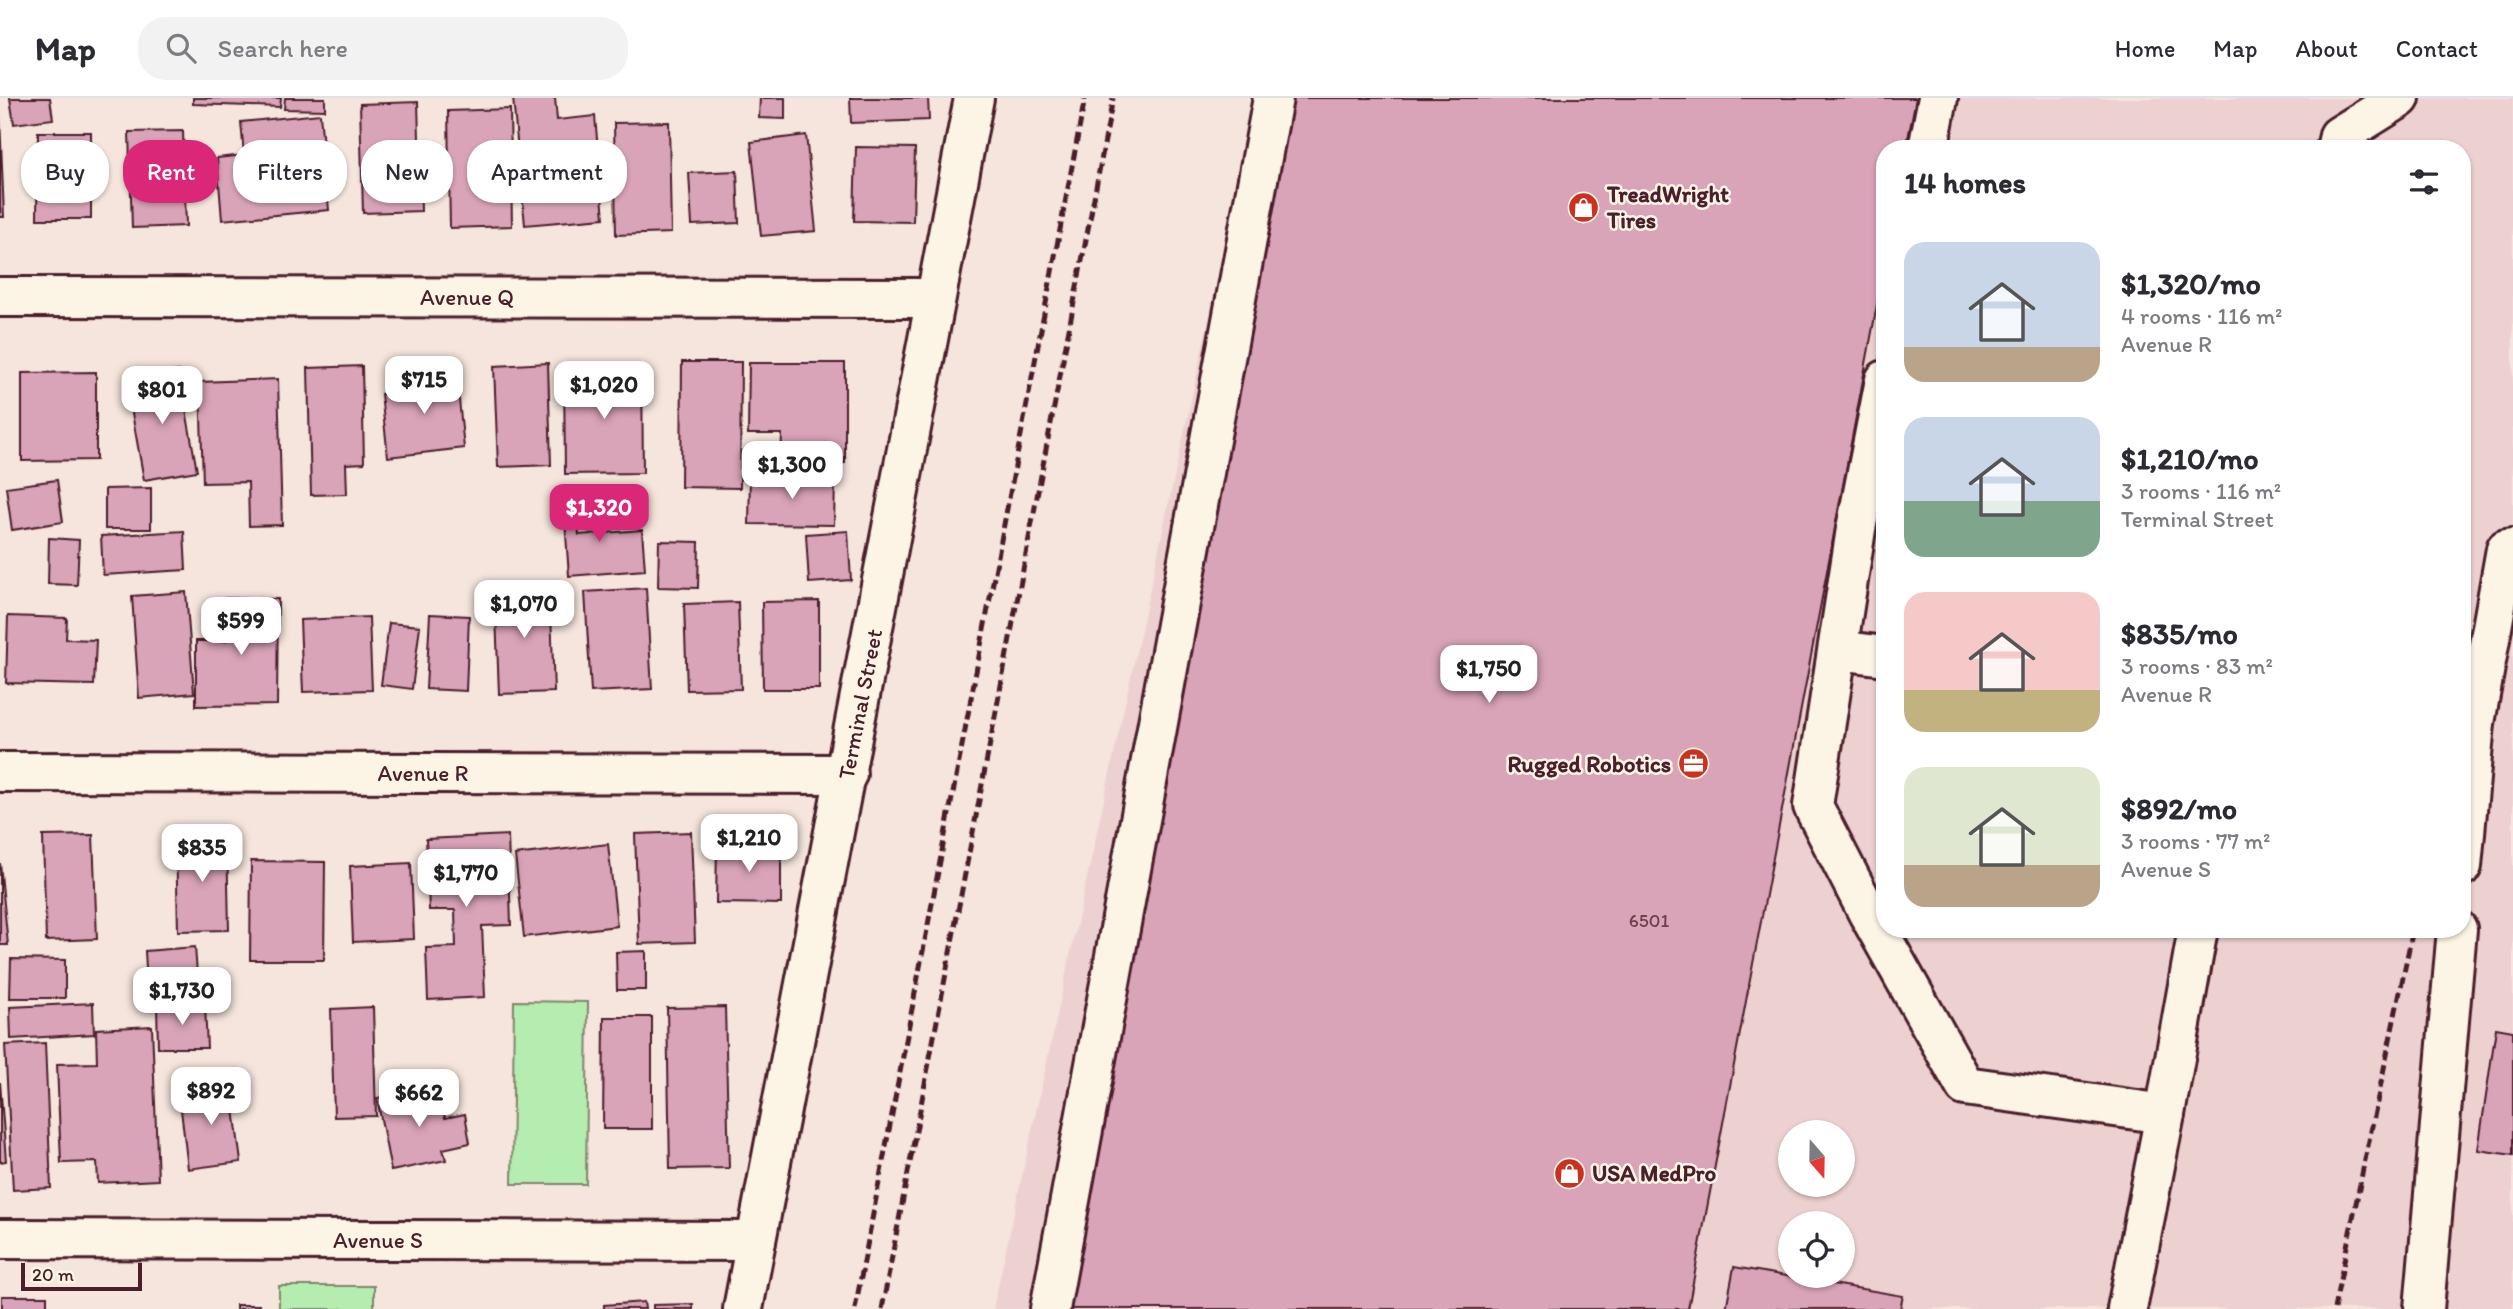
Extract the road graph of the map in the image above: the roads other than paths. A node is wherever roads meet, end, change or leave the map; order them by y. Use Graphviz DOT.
graph roads {
  1 [pos="974,98"];
  2 [pos="1273,98"];
  3 [pos="1938,98"];
  4 [pos="2400,98"];
  5 [pos="1930,140"];
  6 [pos="2338,140"];
  7 [pos="0,297"];
  8 [pos="935,298"];
  9 [pos="1876,426"];
  10 [pos="2513,548"];
  11 [pos="1838,650"];
  12 [pos="1876,655"];
  13 [pos="2471,767"];
  14 [pos="0,772"];
  15 [pos="847,774"];
  16 [pos="1876,927"];
  17 [pos="1882,938"];
  18 [pos="2195,938"];
  19 [pos="2456,938"];
  20 [pos="2165,1114"];
  21 [pos="0,1239"];
  22 [pos="756,1241"];
  23 [pos="743,1309"];
  24 [pos="1050,1309"];
  25 [pos="2127,1309"];
  26 [pos="2424,1309"];
  1 -- 8 [label="street, Terminal Street"];
  2 -- 24 [label="street"];
  3 -- 5 [label="street"];
  4 -- 6 [label="street"];
  7 -- 8 [label="street, Avenue Q"];
  8 -- 15 [label="street, Terminal Street"];
  9 -- 11 [label="street"];
  10 -- 13 [label="street"];
  11 -- 12 [label="street"];
  11 -- 16 [label="street"];
  14 -- 15 [label="street, Avenue R"];
  15 -- 22 [label="street, Terminal Street"];
  17 -- 20 [label="street"];
  18 -- 20 [label="street"];
  19 -- 26 [label="street"];
  20 -- 25 [label="street"];
  21 -- 22 [label="street, Avenue S"];
  22 -- 23 [label="street, Terminal Street"];
}
